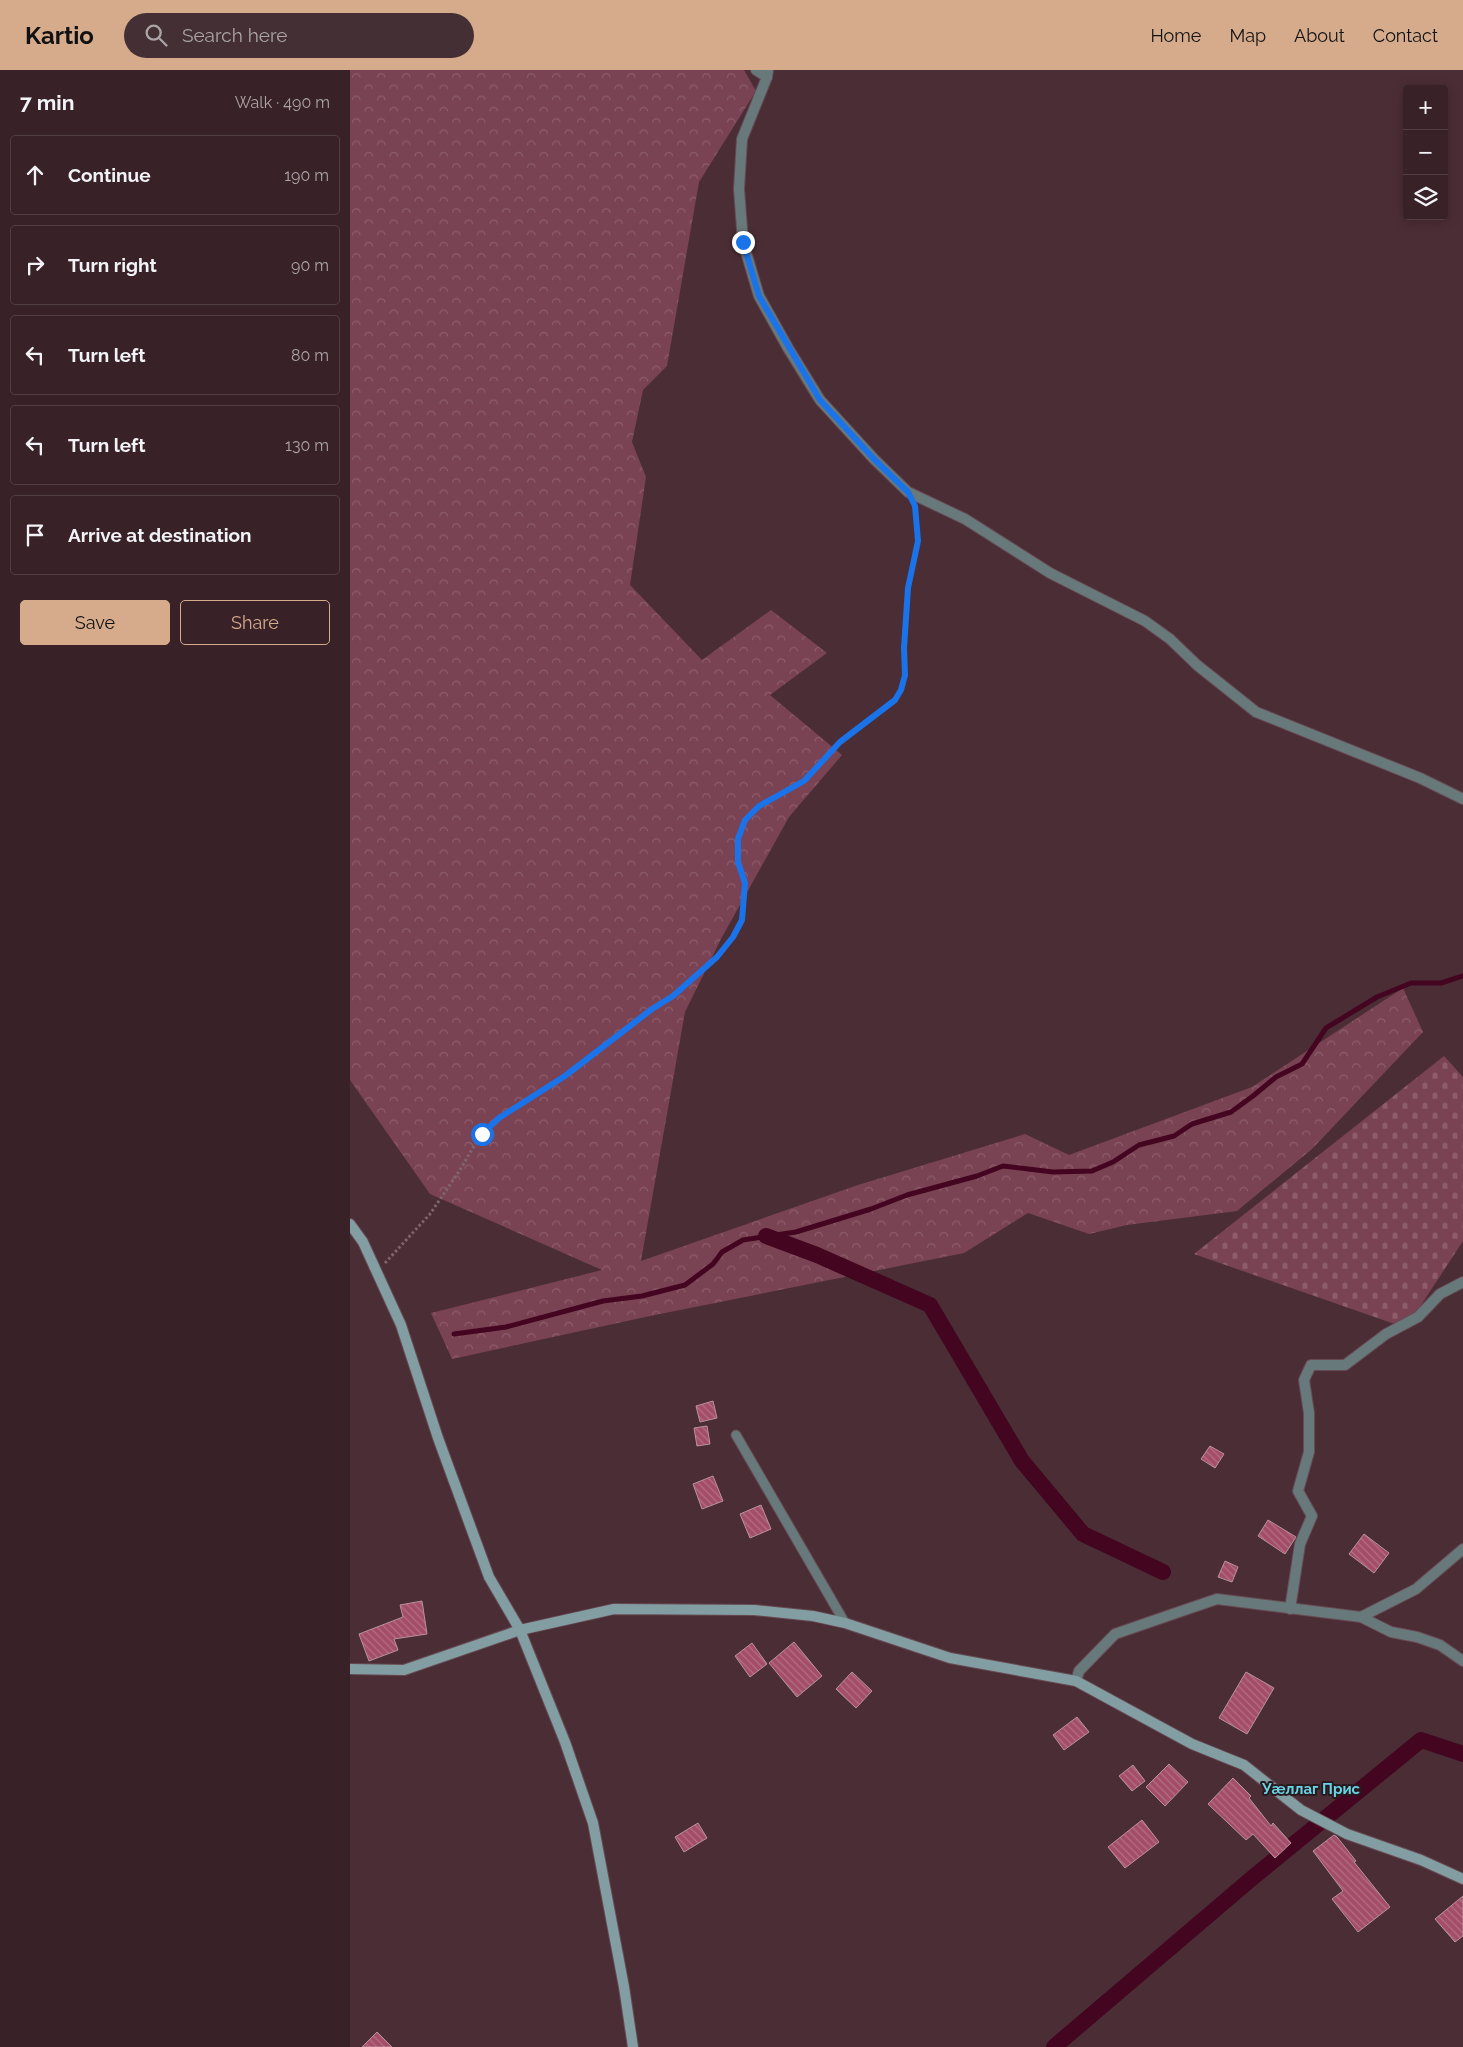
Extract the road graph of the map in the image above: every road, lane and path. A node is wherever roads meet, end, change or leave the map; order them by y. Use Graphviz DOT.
graph roads {
  1 [pos="756,70"];
  2 [pos="767,74"];
  3 [pos="908,492"];
  4 [pos="1463,799"];
  5 [pos="350,1224"];
  6 [pos="378,1271"];
  7 [pos="1463,1282"];
  8 [pos="736,1435"];
  9 [pos="1463,1549"];
  10 [pos="1290,1609"];
  11 [pos="1361,1617"];
  12 [pos="845,1623"];
  13 [pos="520,1630"];
  14 [pos="1463,1661"];
  15 [pos="350,1669"];
  16 [pos="1076,1682"];
  17 [pos="1463,1879"];
  18 [pos="633,2047"];
  1 -- 2 [label="street"];
  2 -- 3 [label="street"];
  3 -- 4 [label="street"];
  3 -- 6 [label="path"];
  5 -- 6 [label="street"];
  6 -- 13 [label="street"];
  7 -- 10 [label="street"];
  8 -- 12 [label="lane"];
  9 -- 11 [label="street"];
  10 -- 11 [label="street"];
  10 -- 16 [label="street"];
  11 -- 14 [label="street"];
  12 -- 13 [label="street"];
  12 -- 16 [label="street"];
  13 -- 15 [label="street"];
  13 -- 18 [label="street"];
  16 -- 17 [label="street"];
}
